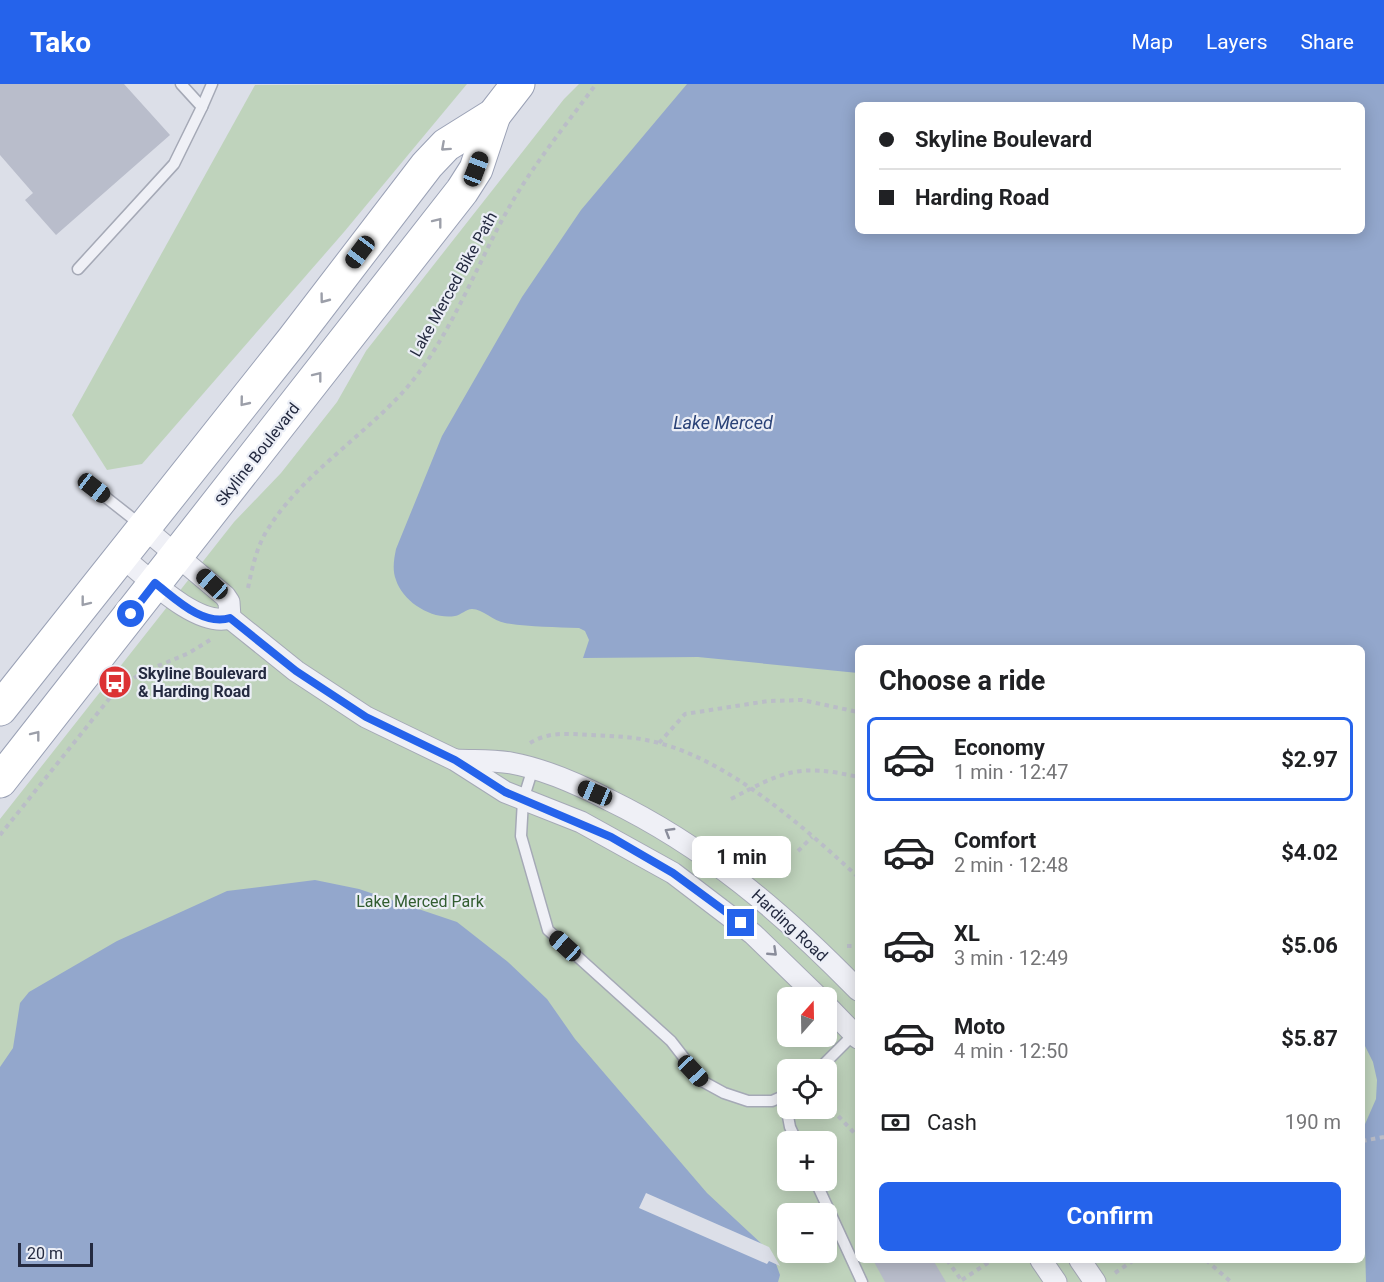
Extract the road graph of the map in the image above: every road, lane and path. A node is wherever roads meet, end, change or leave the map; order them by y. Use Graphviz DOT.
graph roads {
  1 [pos="182,84"];
  2 [pos="212,84"];
  3 [pos="518,84"];
  4 [pos="596,84"];
  5 [pos="202,107"];
  6 [pos="494,115"];
  7 [pos="78,269"];
  8 [pos="94,488"];
  9 [pos="143,527"];
  10 [pos="178,554"];
  11 [pos="121,556"];
  12 [pos="155,583"];
  13 [pos="245,597"];
  14 [pos="230,618"];
  15 [pos="215,636"];
  16 [pos="28,674"];
  17 [pos="0,703"];
  18 [pos="0,709"];
  19 [pos="855,711"];
  20 [pos="659,743"];
  21 [pos="455,760"];
  22 [pos="511,763"];
  23 [pos="533,768"];
  24 [pos="855,776"];
  25 [pos="0,782"];
  26 [pos="749,789"];
  27 [pos="731,799"];
  28 [pos="523,800"];
  29 [pos="0,835"];
  30 [pos="812,837"];
  31 [pos="798,851"];
  32 [pos="855,874"];
  33 [pos="808,987"];
  34 [pos="855,987"];
  35 [pos="837,1015"];
  36 [pos="855,1032"];
  37 [pos="855,1036"];
  38 [pos="830,1059"];
  39 [pos="777,1098"];
  40 [pos="837,1114"];
  41 [pos="855,1133"];
  42 [pos="1384,1137"];
  43 [pos="1365,1140"];
  44 [pos="820,1191"];
  45 [pos="949,1263"];
  46 [pos="988,1263"];
  47 [pos="1043,1263"];
  48 [pos="1083,1263"];
  49 [pos="1129,1263"];
  50 [pos="1210,1263"];
  51 [pos="1102,1279"];
  52 [pos="962,1281"];
  53 [pos="862,1282"];
  54 [pos="1056,1282"];
  55 [pos="1232,1282"];
  1 -- 5 [label="lane"];
  2 -- 5 [label="lane"];
  3 -- 6 [label="main road, Skyline Boulevard"];
  4 -- 13 [label="path, Lake Merced Bike Path"];
  5 -- 7 [label="lane"];
  6 -- 9 [label="main road, Skyline Boulevard, one-way"];
  10 -- 6 [label="main road, Skyline Boulevard, one-way"];
  8 -- 9 [label="lane"];
  9 -- 10 [label="street"];
  9 -- 11 [label="main road, Skyline Boulevard"];
  10 -- 12 [label="main road, Skyline Boulevard"];
  10 -- 14 [label="street"];
  11 -- 12 [label="street"];
  11 -- 16 [label="main road, Skyline Boulevard, one-way"];
  12 -- 14 [label="street"];
  25 -- 12 [label="main road, Skyline Boulevard, one-way"];
  14 -- 21 [label="street, Harding Road"];
  15 -- 29 [label="path"];
  16 -- 17 [label="main road"];
  16 -- 18 [label="main road, Skyline Boulevard"];
  19 -- 20 [label="path"];
  20 -- 22 [label="path"];
  20 -- 26 [label="path"];
  21 -- 22 [label="street, Harding Road"];
  21 -- 28 [label="street, Harding Road"];
  22 -- 23 [label="street, Harding Road"];
  23 -- 28 [label="lane"];
  34 -- 23 [label="street, Harding Road, one-way"];
  24 -- 26 [label="path"];
  26 -- 27 [label="path"];
  26 -- 30 [label="path"];
  28 -- 33 [label="street, Harding Road, one-way"];
  28 -- 39 [label="lane"];
  30 -- 31 [label="path"];
  30 -- 32 [label="path"];
  35 -- 36 [label="street"];
  37 -- 38 [label="lane"];
  40 -- 41 [label="path"];
  42 -- 43 [label="path"];
  44 -- 53 [label="lane"];
  45 -- 52 [label="path"];
  46 -- 52 [label="path"];
  47 -- 54 [label="street"];
  48 -- 51 [label="street"];
  49 -- 51 [label="path"];
  50 -- 55 [label="path"];
}
